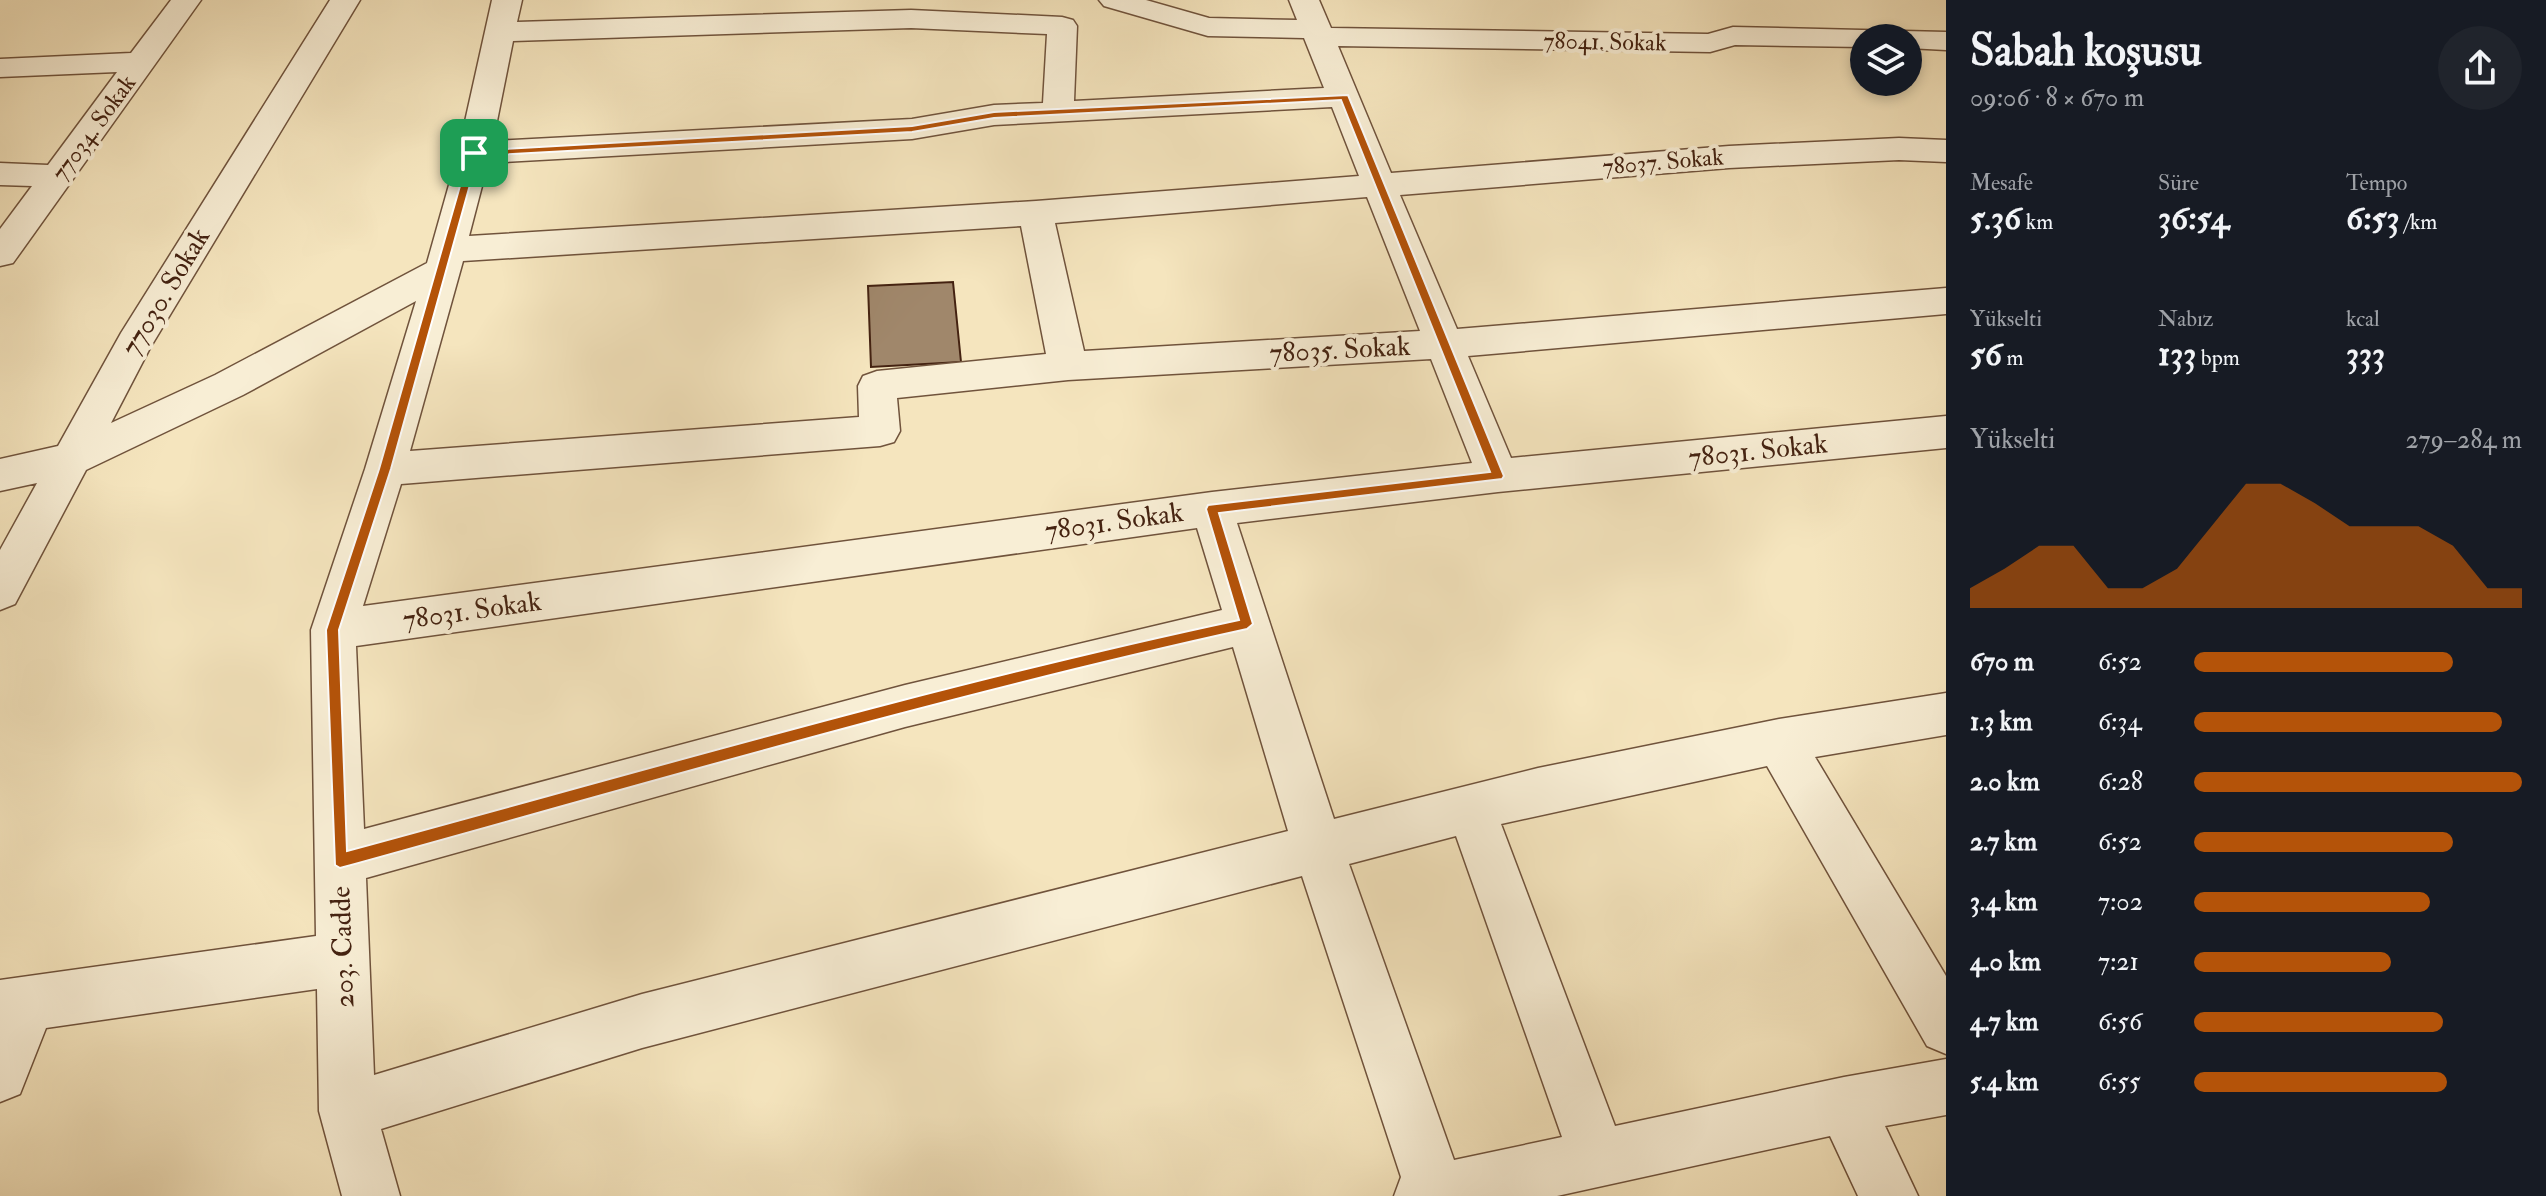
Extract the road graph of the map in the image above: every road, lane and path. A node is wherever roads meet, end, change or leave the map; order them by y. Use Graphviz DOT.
graph roads {
  1 [pos="186,0"];
  2 [pos="345,0"];
  3 [pos="1114,0"];
  4 [pos="1208,14"];
  5 [pos="504,16"];
  6 [pos="1314,22"];
  7 [pos="1850,25"];
  8 [pos="1922,40"];
  9 [pos="1946,41"];
  10 [pos="141,62"];
  11 [pos="0,68"];
  12 [pos="1345,97"];
  13 [pos="1058,112"];
  14 [pos="1946,151"];
  15 [pos="474,153"];
  16 [pos="0,174"];
  17 [pos="59,176"];
  18 [pos="1380,186"];
  19 [pos="1036,213"];
  20 [pos="0,254"];
  21 [pos="446,260"];
  22 [pos="1946,301"];
  23 [pos="1443,344"];
  24 [pos="1068,366"];
  25 [pos="1946,432"];
  26 [pos="71,459"];
  27 [pos="385,469"];
  28 [pos="0,475"];
  29 [pos="1498,476"];
  30 [pos="1212,509"];
  31 [pos="0,591"];
  32 [pos="1247,624"];
  33 [pos="333,630"];
  34 [pos="1946,714"];
  35 [pos="1779,741"];
  36 [pos="1471,809"];
  37 [pos="1318,847"];
  38 [pos="340,860"];
  39 [pos="344,959"];
  40 [pos="14,1004"];
  41 [pos="1946,1027"];
  42 [pos="0,1074"];
  43 [pos="1946,1087"];
  44 [pos="1844,1105"];
  45 [pos="347,1111"];
  46 [pos="1598,1158"];
  47 [pos="1432,1195"];
  48 [pos="371,1196"];
  49 [pos="1889,1196"];
  1 -- 10 [label="street, 77034. Sokak"];
  2 -- 26 [label="street, 77030. Sokak"];
  3 -- 4 [label="street, 78041. Sokak"];
  4 -- 6 [label="street, 78041. Sokak"];
  5 -- 13 [label="street"];
  5 -- 15 [label="street, 203. Cadde"];
  6 -- 7 [label="street, 78041. Sokak"];
  6 -- 12 [label="street"];
  8 -- 9 [label="street"];
  10 -- 11 [label="street"];
  10 -- 17 [label="street, 77034. Sokak"];
  12 -- 13 [label="street"];
  12 -- 18 [label="street"];
  13 -- 15 [label="street"];
  14 -- 18 [label="street, 78037. Sokak"];
  15 -- 21 [label="street, 203. Cadde"];
  16 -- 17 [label="street"];
  17 -- 20 [label="street, 77034. Sokak"];
  18 -- 19 [label="street, 78037. Sokak"];
  18 -- 23 [label="street"];
  19 -- 21 [label="street, 78037. Sokak"];
  19 -- 24 [label="street"];
  21 -- 26 [label="street"];
  21 -- 27 [label="street, 203. Cadde"];
  22 -- 23 [label="street, 78035. Sokak"];
  23 -- 24 [label="street, 78035. Sokak"];
  23 -- 29 [label="street"];
  24 -- 27 [label="street, 78035. Sokak"];
  25 -- 29 [label="street, 78031. Sokak"];
  26 -- 28 [label="street"];
  26 -- 31 [label="street, 77030. Sokak"];
  27 -- 33 [label="street, 203. Cadde"];
  29 -- 30 [label="street, 78031. Sokak"];
  30 -- 32 [label="street"];
  30 -- 33 [label="street, 78031. Sokak"];
  32 -- 37 [label="street"];
  32 -- 38 [label="street"];
  33 -- 38 [label="street, 203. Cadde"];
  34 -- 35 [label="street"];
  35 -- 36 [label="street"];
  35 -- 41 [label="street"];
  36 -- 37 [label="street"];
  36 -- 46 [label="street"];
  37 -- 45 [label="street"];
  37 -- 47 [label="street"];
  38 -- 39 [label="street, 203. Cadde"];
  39 -- 40 [label="street"];
  39 -- 45 [label="street, 203. Cadde"];
  40 -- 42 [label="street"];
  43 -- 44 [label="street"];
  44 -- 46 [label="street"];
  44 -- 49 [label="street"];
  45 -- 48 [label="street, 203. Cadde"];
  46 -- 47 [label="street"];
}
